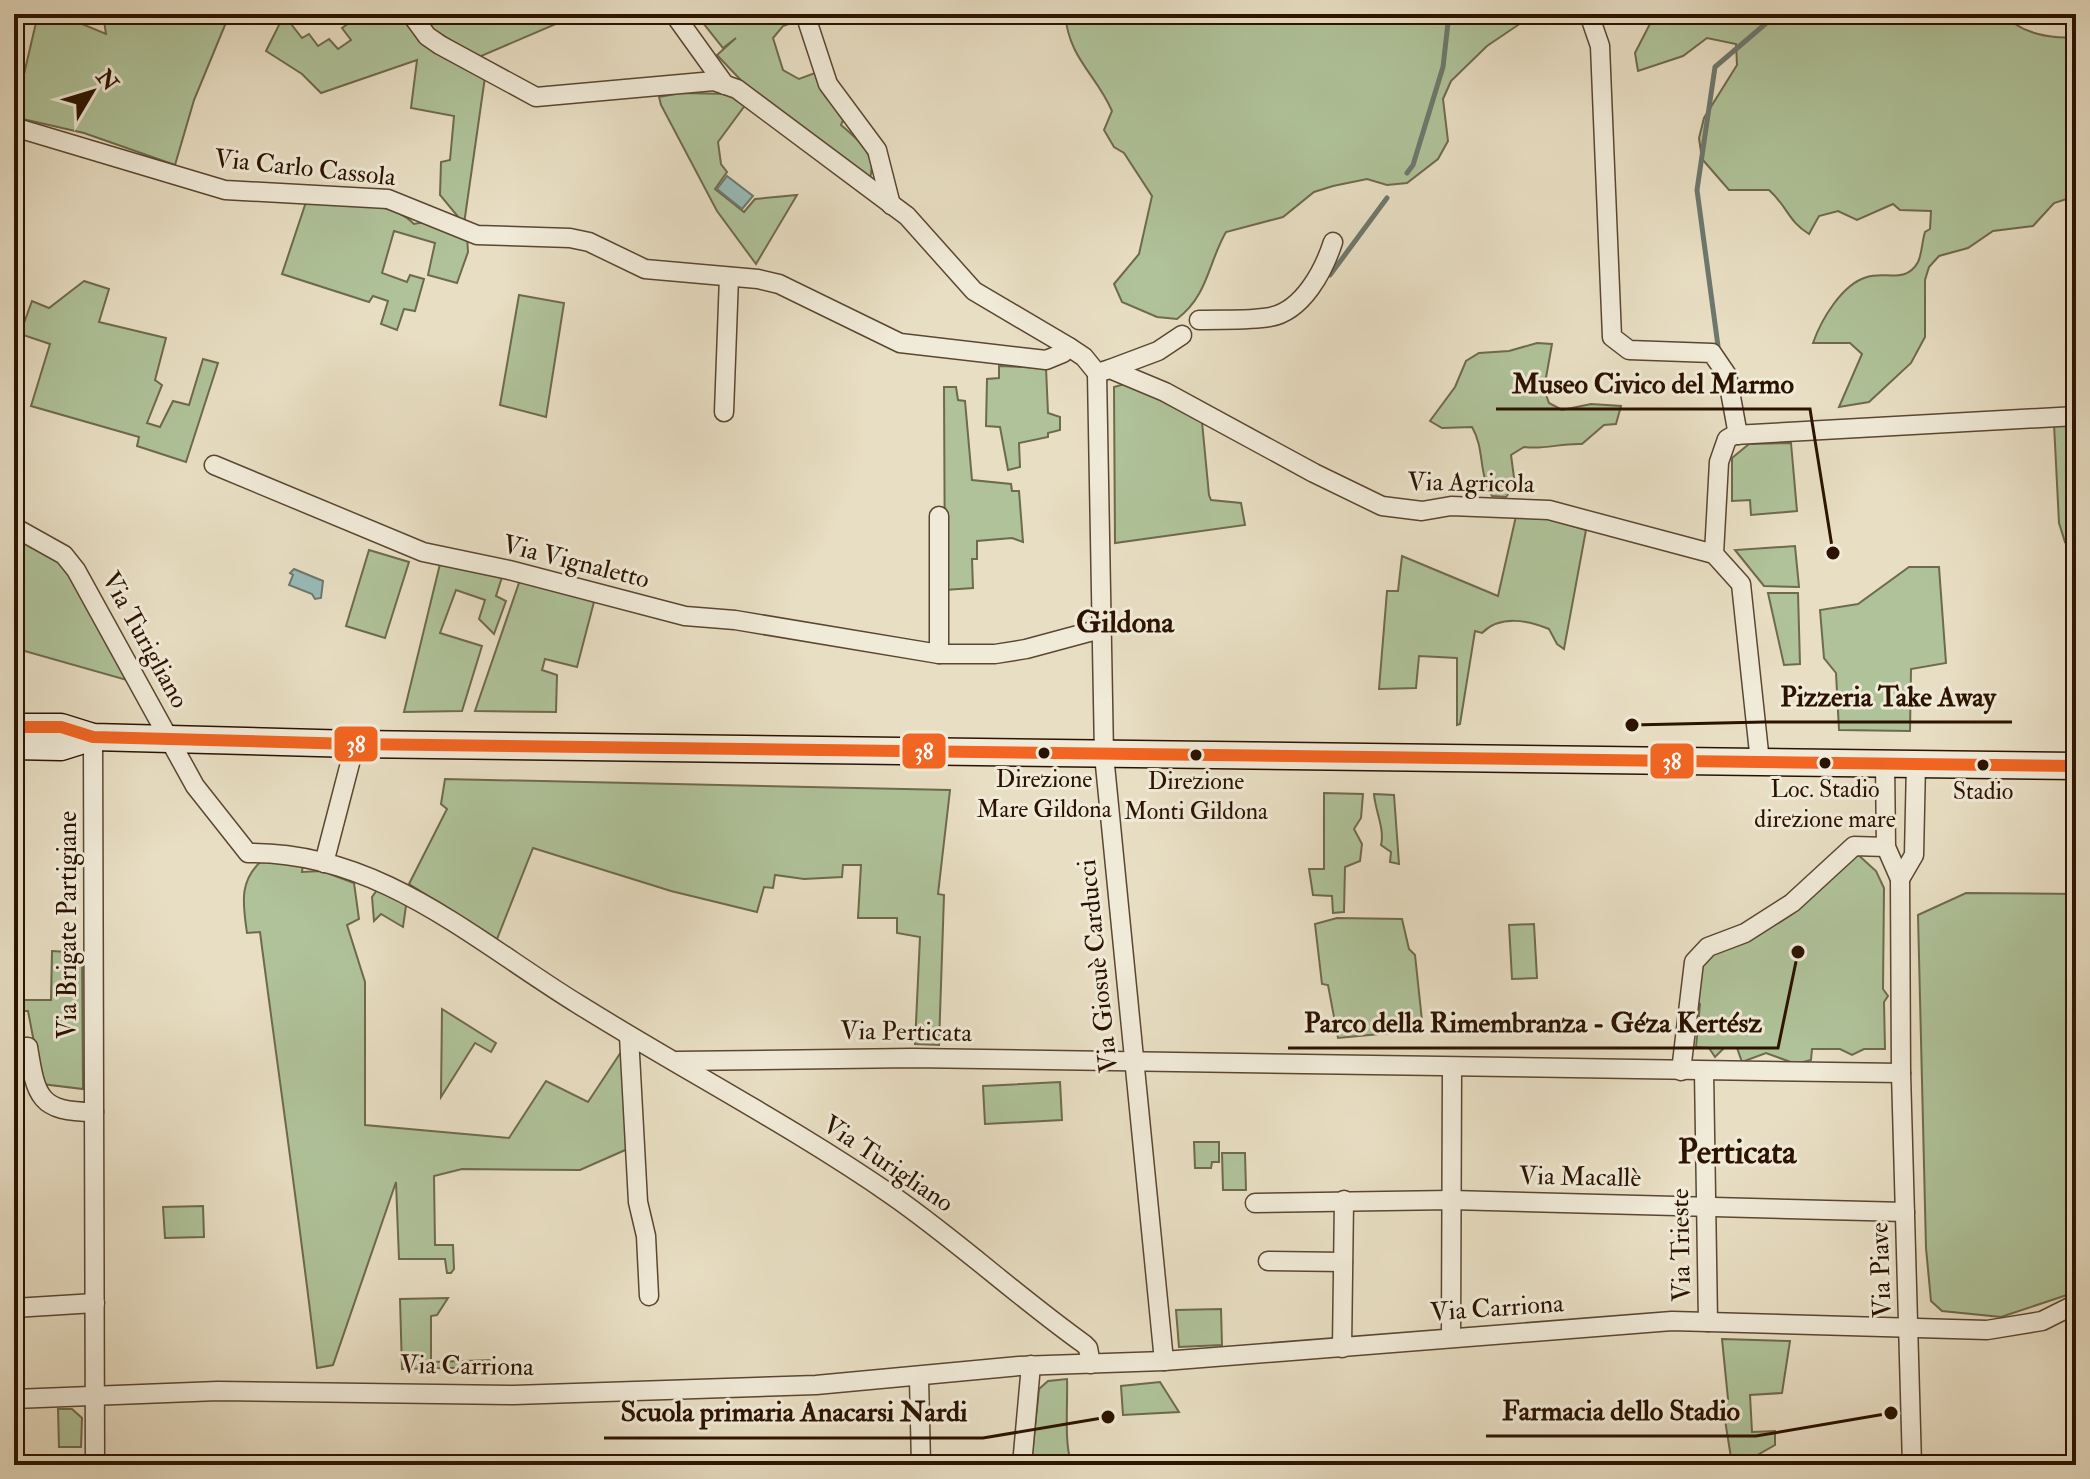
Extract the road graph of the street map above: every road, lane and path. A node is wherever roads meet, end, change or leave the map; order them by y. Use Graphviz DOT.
graph roads {
  1 [pos="411,14"];
  2 [pos="674,14"];
  3 [pos="805,14"];
  4 [pos="1589,14"];
  5 [pos="725,85"];
  6 [pos="14,127"];
  7 [pos="891,205"];
  8 [pos="1333,242"];
  9 [pos="729,277"];
  10 [pos="1199,320"];
  11 [pos="1182,335"];
  12 [pos="1069,347"];
  13 [pos="1104,371"];
  14 [pos="724,412"];
  15 [pos="2076,416"];
  16 [pos="1732,442"];
  17 [pos="214,465"];
  18 [pos="939,516"];
  19 [pos="14,527"];
  20 [pos="1714,554"];
  21 [pos="1104,628"];
  22 [pos="939,654"];
  23 [pos="14,727"];
  24 [pos="93,737"];
  25 [pos="170,739"];
  26 [pos="355,744"];
  27 [pos="14,746"];
  28 [pos="1104,755"];
  29 [pos="1760,762"];
  30 [pos="1885,763"];
  31 [pos="1916,763"];
  32 [pos="2076,766"];
  33 [pos="1886,847"];
  34 [pos="324,863"];
  35 [pos="1900,879"];
  36 [pos="629,1036"];
  37 [pos="14,1047"];
  38 [pos="677,1061"];
  39 [pos="1134,1061"];
  40 [pos="1452,1068"];
  41 [pos="1681,1071"];
  42 [pos="1704,1071"];
  43 [pos="1901,1073"];
  44 [pos="94,1112"];
  45 [pos="1344,1200"];
  46 [pos="1451,1200"];
  47 [pos="1255,1203"];
  48 [pos="1706,1205"];
  49 [pos="1905,1212"];
  50 [pos="1268,1261"];
  51 [pos="1343,1262"];
  52 [pos="649,1296"];
  53 [pos="95,1303"];
  54 [pos="2076,1304"];
  55 [pos="14,1308"];
  56 [pos="1708,1322"];
  57 [pos="1909,1328"];
  58 [pos="1451,1336"];
  59 [pos="1342,1348"];
  60 [pos="1164,1361"];
  61 [pos="1091,1364"];
  62 [pos="1031,1365"];
  63 [pos="919,1378"];
  64 [pos="96,1394"];
  65 [pos="14,1399"];
  66 [pos="95,1465"];
  67 [pos="921,1465"];
  68 [pos="1022,1465"];
  69 [pos="1912,1465"];
  1 -- 5 [label="street"];
  2 -- 5 [label="street"];
  3 -- 7 [label="street"];
  4 -- 16 [label="street"];
  5 -- 7 [label="street"];
  6 -- 9 [label="street, Via Carlo Cassola"];
  7 -- 12 [label="street"];
  8 -- 10 [label="street"];
  9 -- 12 [label="street, Via Carlo Cassola"];
  9 -- 14 [label="street"];
  11 -- 13 [label="street"];
  12 -- 13 [label="street"];
  13 -- 20 [label="street, Via Agricola"];
  13 -- 21 [label="street, Via Giosuè Carducci"];
  15 -- 16 [label="street"];
  16 -- 20 [label="street"];
  17 -- 22 [label="street, Via Vignaletto"];
  18 -- 22 [label="street"];
  19 -- 25 [label="street, Via Turigliano"];
  20 -- 29 [label="street"];
  21 -- 22 [label="street, Via Vignaletto"];
  21 -- 28 [label="street, Via Giosuè Carducci"];
  23 -- 24 [label="main road"];
  24 -- 25 [label="main road"];
  24 -- 27 [label="main road"];
  24 -- 44 [label="street, Via Brigate Partigiane"];
  25 -- 26 [label="main road"];
  25 -- 34 [label="street, Via Turigliano"];
  26 -- 28 [label="main road"];
  26 -- 34 [label="street"];
  28 -- 29 [label="main road"];
  28 -- 39 [label="street, Via Giosuè Carducci"];
  29 -- 30 [label="main road"];
  30 -- 31 [label="main road"];
  30 -- 33 [label="street"];
  31 -- 32 [label="main road"];
  31 -- 35 [label="street"];
  33 -- 35 [label="street"];
  33 -- 41 [label="street"];
  34 -- 36 [label="street, Via Turigliano"];
  35 -- 43 [label="street, Via Piave"];
  36 -- 38 [label="street, Via Turigliano"];
  36 -- 52 [label="street"];
  37 -- 44 [label="street, Via Brigate Partigiane"];
  38 -- 39 [label="street, Via Perticata"];
  38 -- 61 [label="street, Via Turigliano"];
  39 -- 40 [label="street, Via Perticata"];
  39 -- 60 [label="street, Via Giosuè Carducci"];
  40 -- 41 [label="street, Via Perticata"];
  40 -- 46 [label="street"];
  41 -- 42 [label="street, Via Perticata"];
  42 -- 43 [label="street, Via Perticata"];
  42 -- 48 [label="street, Via Trieste"];
  43 -- 49 [label="street, Via Piave"];
  44 -- 53 [label="street, Via Brigate Partigiane"];
  45 -- 46 [label="street, Via Macallè"];
  45 -- 47 [label="street, Via Macallè"];
  45 -- 51 [label="street"];
  46 -- 48 [label="street, Via Macallè"];
  46 -- 58 [label="street"];
  48 -- 49 [label="street, Via Macallè"];
  48 -- 56 [label="street, Via Trieste"];
  49 -- 57 [label="street, Via Piave"];
  50 -- 51 [label="street"];
  51 -- 59 [label="street"];
  53 -- 55 [label="street"];
  53 -- 64 [label="street, Via Brigate Partigiane"];
  54 -- 57 [label="street, Via Carriona"];
  56 -- 57 [label="street, Via Carriona"];
  56 -- 58 [label="street, Via Carriona"];
  57 -- 69 [label="street, Via Piave"];
  58 -- 59 [label="street, Via Carriona"];
  59 -- 60 [label="street, Via Carriona"];
  60 -- 61 [label="street, Via Carriona"];
  61 -- 62 [label="street, Via Carriona"];
  62 -- 63 [label="street, Via Carriona"];
  62 -- 68 [label="street"];
  63 -- 64 [label="street, Via Carriona"];
  63 -- 67 [label="street"];
  64 -- 65 [label="street, Via Carriona"];
  64 -- 66 [label="street, Via Brigate Partigiane"];
}
